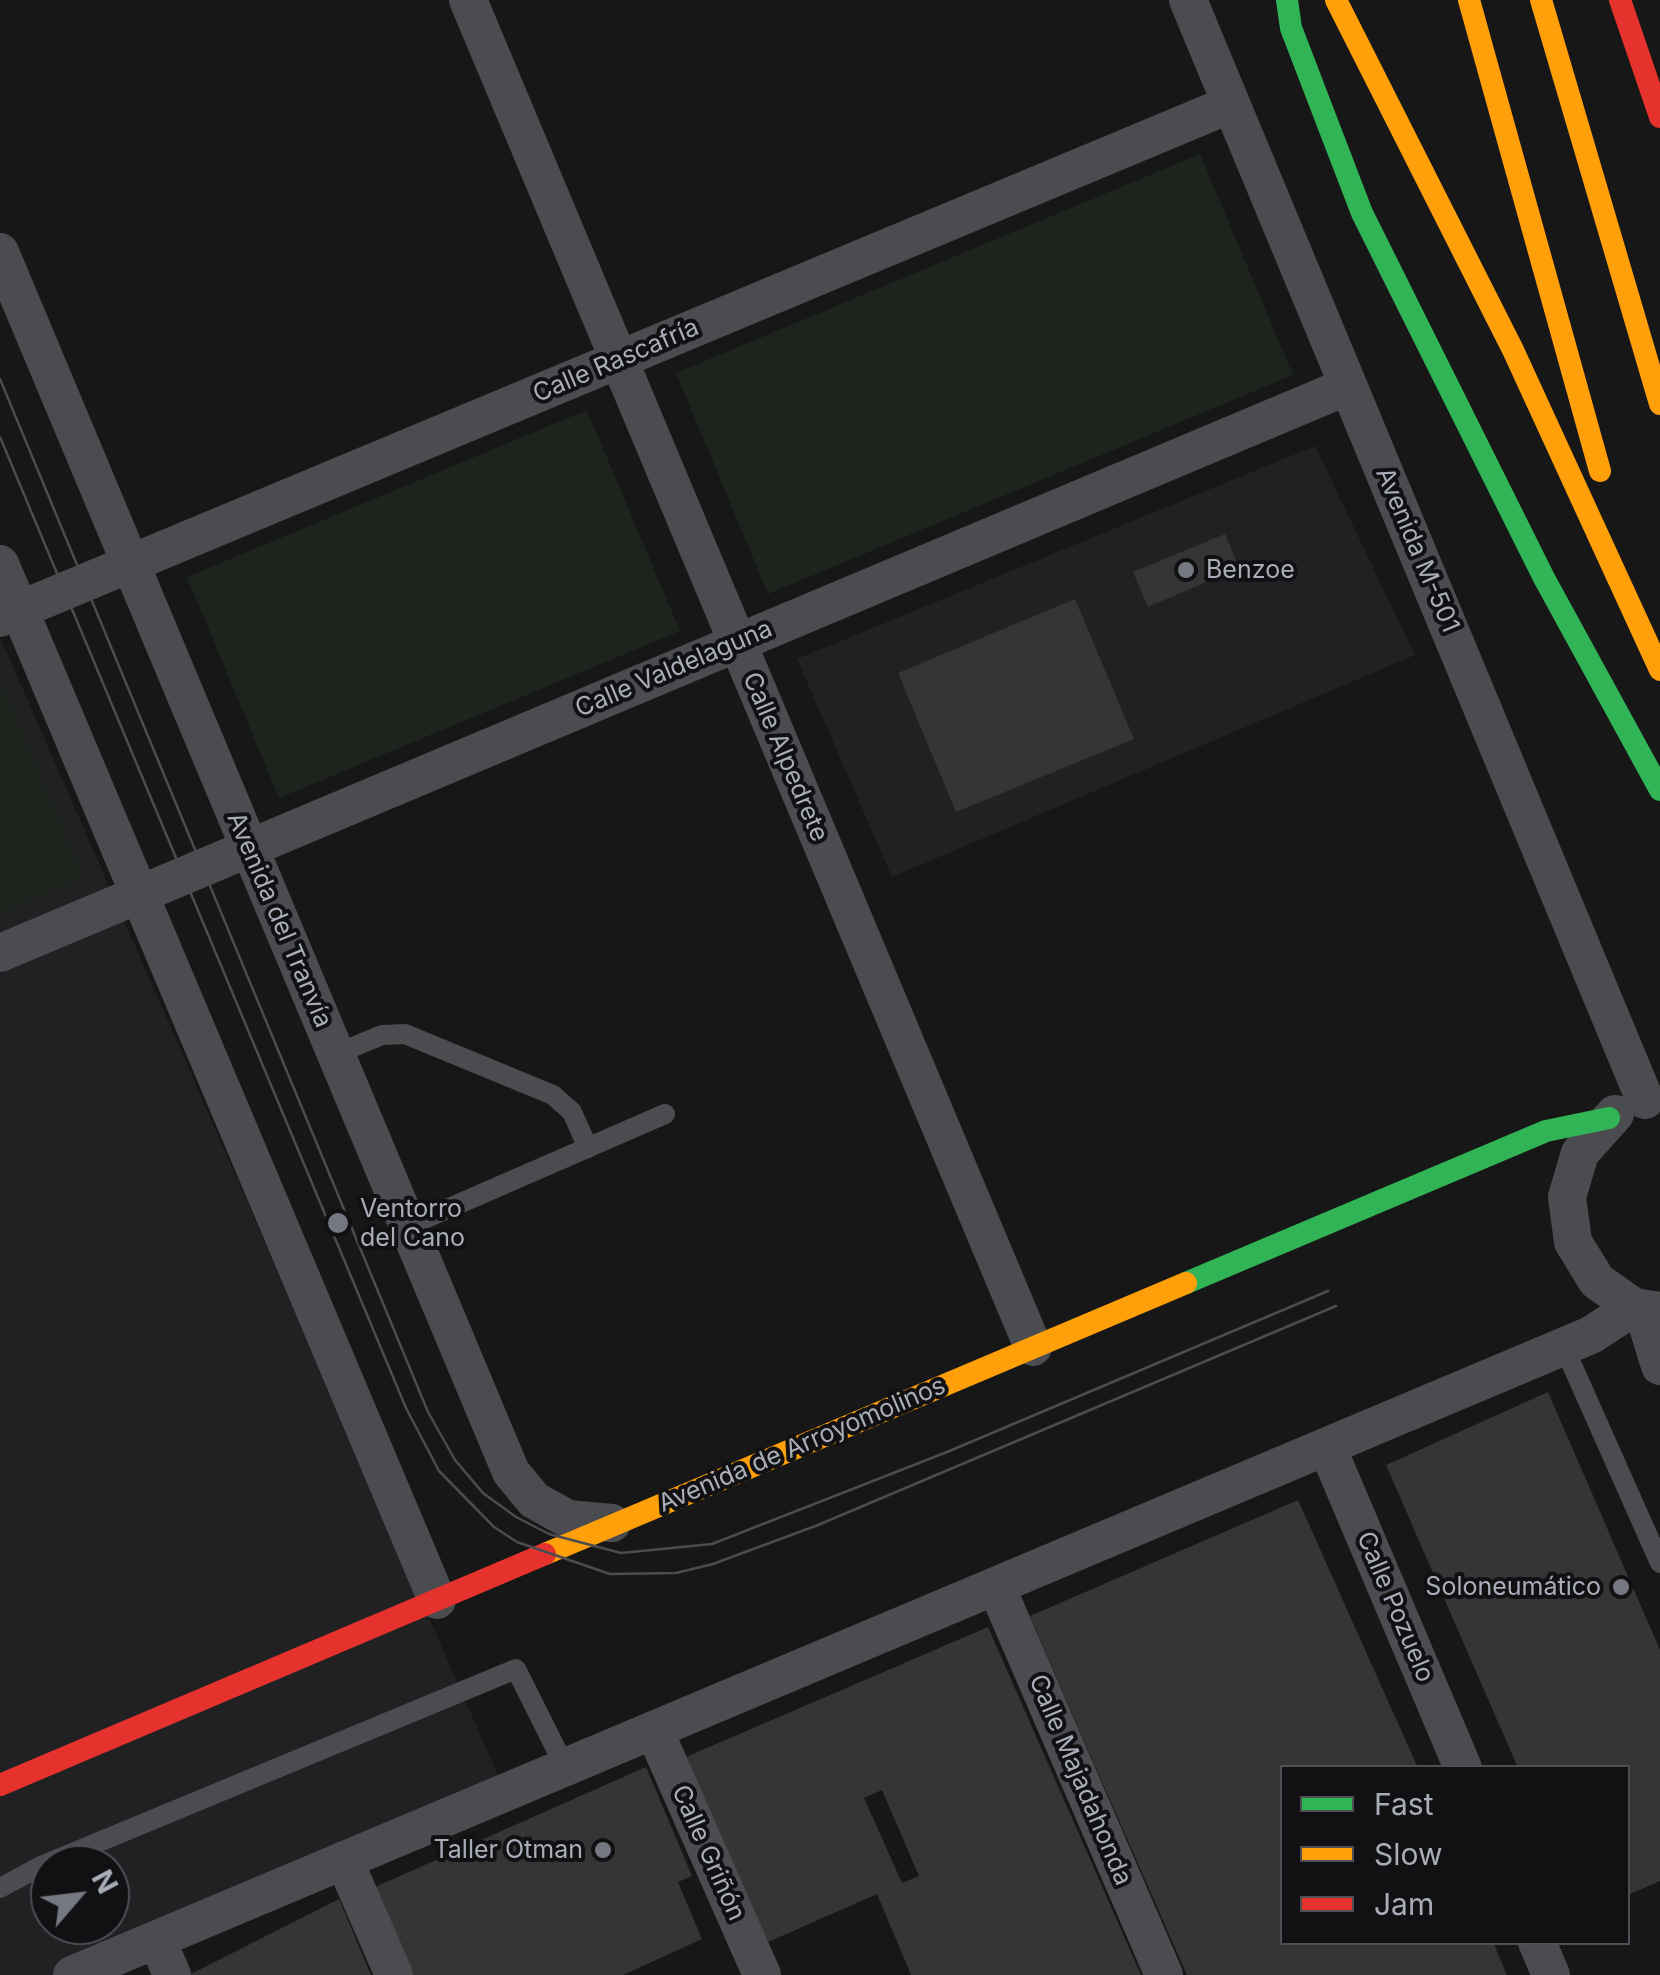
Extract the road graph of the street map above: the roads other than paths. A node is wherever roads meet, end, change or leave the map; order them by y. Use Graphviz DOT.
graph roads {
  1 [pos="468,0"];
  2 [pos="1188,0"];
  3 [pos="1287,0"];
  4 [pos="1336,0"];
  5 [pos="1469,0"];
  6 [pos="1542,0"];
  7 [pos="1620,0"];
  8 [pos="1231,104"];
  9 [pos="1660,117"];
  10 [pos="0,252"];
  11 [pos="619,360"];
  12 [pos="1348,386"];
  13 [pos="1660,404"];
  14 [pos="0,564"];
  15 [pos="130,564"];
  16 [pos="10,614"];
  17 [pos="738,643"];
  18 [pos="1660,644"];
  19 [pos="1660,670"];
  20 [pos="1660,790"];
  21 [pos="249,848"];
  22 [pos="139,894"];
  23 [pos="0,952"];
  24 [pos="336,1054"];
  25 [pos="1652,1099"];
  26 [pos="664,1114"];
  27 [pos="1608,1118"];
  28 [pos="588,1148"];
  29 [pos="408,1226"];
  30 [pos="1645,1310"];
  31 [pos="1564,1346"];
  32 [pos="1033,1348"];
  33 [pos="1660,1366"];
  34 [pos="1327,1447"];
  35 [pos="617,1524"];
  36 [pos="1660,1563"];
  37 [pos="996,1586"];
  38 [pos="437,1600"];
  39 [pos="654,1730"];
  40 [pos="1462,1765"];
  41 [pos="565,1767"];
  42 [pos="0,1785"];
  43 [pos="344,1860"];
  44 [pos="0,1888"];
  45 [pos="157,1940"];
  46 [pos="1538,1945"];
  47 [pos="72,1975"];
  48 [pos="172,1975"];
  49 [pos="394,1975"];
  50 [pos="762,1975"];
  51 [pos="1164,1975"];
  52 [pos="1551,1975"];
  1 -- 11 [label="street, Calle Alpedrete"];
  2 -- 8 [label="street, Avenida M-501"];
  3 -- 20 [label="main road"];
  4 -- 19 [label="main road"];
  5 -- 18 [label="main road"];
  6 -- 13 [label="main road"];
  7 -- 9 [label="main road"];
  8 -- 11 [label="street, Calle Rascafría"];
  8 -- 12 [label="street, Avenida M-501"];
  10 -- 15 [label="street, Avenida del Tranvía"];
  11 -- 15 [label="street, Calle Rascafría"];
  11 -- 17 [label="street, Calle Alpedrete"];
  12 -- 17 [label="street, Calle Valdelaguna"];
  12 -- 25 [label="street, Avenida M-501"];
  14 -- 16 [label="street"];
  15 -- 16 [label="street, Calle Rascafría"];
  15 -- 21 [label="street, Avenida del Tranvía"];
  16 -- 22 [label="street"];
  17 -- 21 [label="street, Calle Valdelaguna"];
  17 -- 32 [label="street, Calle Alpedrete"];
  21 -- 22 [label="street, Calle Valdelaguna"];
  21 -- 24 [label="street, Avenida del Tranvía"];
  22 -- 23 [label="street, Calle Valdelaguna"];
  22 -- 38 [label="street"];
  24 -- 28 [label="lane"];
  24 -- 29 [label="street, Avenida del Tranvía"];
  25 -- 27 [label="street"];
  26 -- 28 [label="lane"];
  27 -- 30 [label="street"];
  27 -- 32 [label="main road, Avenida de Arroyomolinos"];
  28 -- 29 [label="lane"];
  29 -- 35 [label="street, Avenida del Tranvía"];
  30 -- 31 [label="street"];
  30 -- 33 [label="street"];
  31 -- 34 [label="street"];
  31 -- 36 [label="lane"];
  32 -- 35 [label="main road, Avenida de Arroyomolinos"];
  34 -- 37 [label="street"];
  34 -- 40 [label="street, Calle Pozuelo"];
  35 -- 38 [label="main road, Avenida de Arroyomolinos"];
  37 -- 39 [label="street"];
  37 -- 51 [label="street, Calle Majadahonda"];
  38 -- 42 [label="main road, Avenida de Arroyomolinos"];
  39 -- 41 [label="street"];
  39 -- 50 [label="street, Calle Griñón"];
  41 -- 43 [label="street"];
  41 -- 44 [label="lane"];
  43 -- 45 [label="street"];
  43 -- 49 [label="street"];
  45 -- 47 [label="street"];
  45 -- 48 [label="street"];
  46 -- 52 [label="street"];
}
